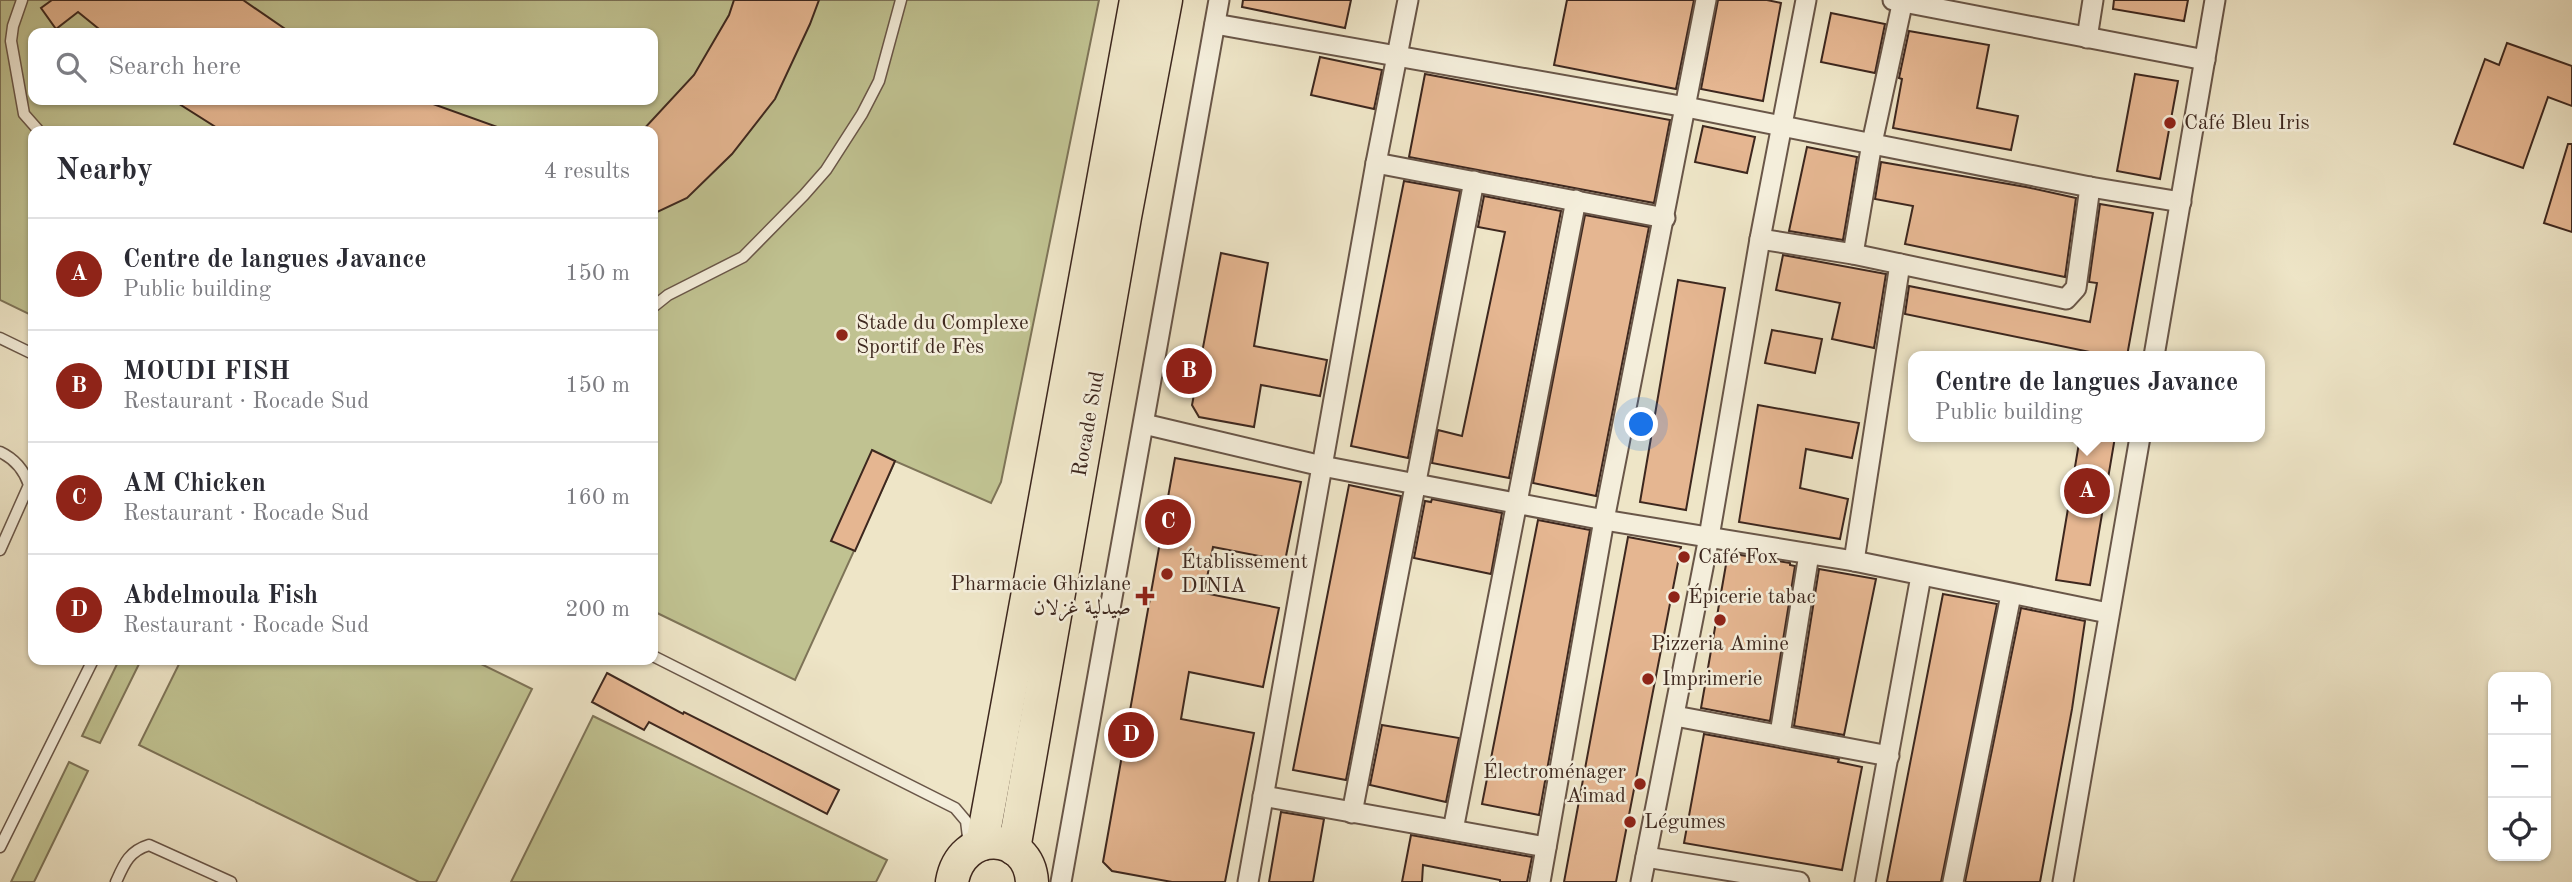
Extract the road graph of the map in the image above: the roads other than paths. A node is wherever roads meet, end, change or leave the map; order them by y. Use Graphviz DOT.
graph roads {
  1 [pos="22,0"];
  2 [pos="901,0"];
  3 [pos="1136,0"];
  4 [pos="1166,0"];
  5 [pos="1219,0"];
  6 [pos="1408,0"];
  7 [pos="1706,0"];
  8 [pos="1806,0"];
  9 [pos="2093,0"];
  10 [pos="2215,0"];
  11 [pos="1900,1"];
  12 [pos="1214,24"];
  13 [pos="2087,38"];
  14 [pos="1398,56"];
  15 [pos="2205,60"];
  16 [pos="1686,107"];
  17 [pos="35,126"];
  18 [pos="1781,126"];
  19 [pos="1872,143"];
  20 [pos="1376,163"];
  21 [pos="1474,181"];
  22 [pos="2090,187"];
  23 [pos="1576,200"];
  24 [pos="2181,202"];
  25 [pos="1665,218"];
  26 [pos="1760,239"];
  27 [pos="1853,254"];
  28 [pos="1900,264"];
  29 [pos="658,303"];
  30 [pos="0,338"];
  31 [pos="2155,351"];
  32 [pos="28,352"];
  33 [pos="1144,424"];
  34 [pos="2139,442"];
  35 [pos="0,452"];
  36 [pos="1322,466"];
  37 [pos="28,482"];
  38 [pos="1415,484"];
  39 [pos="28,487"];
  40 [pos="1516,502"];
  41 [pos="1604,520"];
  42 [pos="1709,537"];
  43 [pos="0,550"];
  44 [pos="1809,554"];
  45 [pos="1853,561"];
  46 [pos="1921,576"];
  47 [pos="2011,595"];
  48 [pos="2108,613"];
  49 [pos="658,659"];
  50 [pos="91,665"];
  51 [pos="1675,716"];
  52 [pos="1780,734"];
  53 [pos="1889,755"];
  54 [pos="1263,796"];
  55 [pos="1352,813"];
  56 [pos="1453,830"];
  57 [pos="976,846"];
  58 [pos="0,847"];
  59 [pos="1546,847"];
  60 [pos="1014,849"];
  61 [pos="1646,857"];
  62 [pos="116,882"];
  63 [pos="231,882"];
  64 [pos="951,882"];
  65 [pos="1031,882"];
  66 [pos="1061,882"];
  67 [pos="1248,882"];
  68 [pos="1540,882"];
  69 [pos="1641,882"];
  70 [pos="1799,882"];
  71 [pos="1865,882"];
  72 [pos="1953,882"];
  73 [pos="2063,882"];
  1 -- 17 [label="lane"];
  2 -- 29 [label="lane"];
  3 -- 57 [label="highway, Rocade Sud"];
  4 -- 60 [label="highway, Rocade Sud"];
  5 -- 12 [label="street"];
  6 -- 14 [label="street"];
  7 -- 16 [label="street"];
  8 -- 18 [label="street"];
  9 -- 13 [label="street"];
  10 -- 15 [label="street"];
  11 -- 13 [label="street"];
  11 -- 19 [label="street"];
  12 -- 14 [label="street"];
  12 -- 33 [label="street"];
  13 -- 15 [label="street"];
  14 -- 16 [label="street"];
  14 -- 20 [label="street"];
  15 -- 24 [label="street"];
  16 -- 18 [label="street"];
  16 -- 25 [label="street"];
  18 -- 19 [label="street"];
  18 -- 26 [label="street"];
  19 -- 22 [label="street"];
  19 -- 27 [label="street"];
  20 -- 21 [label="street"];
  20 -- 36 [label="street"];
  21 -- 23 [label="street"];
  21 -- 38 [label="street"];
  22 -- 24 [label="street"];
  22 -- 28 [label="street"];
  23 -- 25 [label="street"];
  23 -- 40 [label="street"];
  24 -- 31 [label="street"];
  25 -- 41 [label="street"];
  26 -- 27 [label="street"];
  26 -- 42 [label="street"];
  27 -- 28 [label="street"];
  28 -- 45 [label="street"];
  30 -- 32 [label="lane"];
  33 -- 36 [label="street"];
  33 -- 66 [label="street"];
  34 -- 48 [label="street"];
  35 -- 37 [label="lane"];
  36 -- 38 [label="street"];
  36 -- 54 [label="street"];
  38 -- 40 [label="street"];
  38 -- 55 [label="street"];
  39 -- 43 [label="lane"];
  40 -- 41 [label="street"];
  40 -- 56 [label="street"];
  41 -- 42 [label="street"];
  41 -- 59 [label="street"];
  42 -- 44 [label="street"];
  42 -- 51 [label="street"];
  44 -- 45 [label="street"];
  44 -- 52 [label="street"];
  45 -- 46 [label="street"];
  46 -- 47 [label="street"];
  46 -- 53 [label="street"];
  47 -- 48 [label="street"];
  47 -- 72 [label="street"];
  48 -- 73 [label="street"];
  49 -- 57 [label="lane"];
  50 -- 58 [label="lane"];
  51 -- 52 [label="street"];
  51 -- 61 [label="street"];
  52 -- 53 [label="street"];
  53 -- 71 [label="street"];
  54 -- 55 [label="street"];
  54 -- 67 [label="street"];
  55 -- 56 [label="street"];
  56 -- 59 [label="street"];
  57 -- 60 [label="highway"];
  57 -- 64 [label="highway"];
  59 -- 68 [label="street"];
  60 -- 65 [label="highway"];
  61 -- 69 [label="street"];
  61 -- 70 [label="street"];
  62 -- 63 [label="lane"];
}
